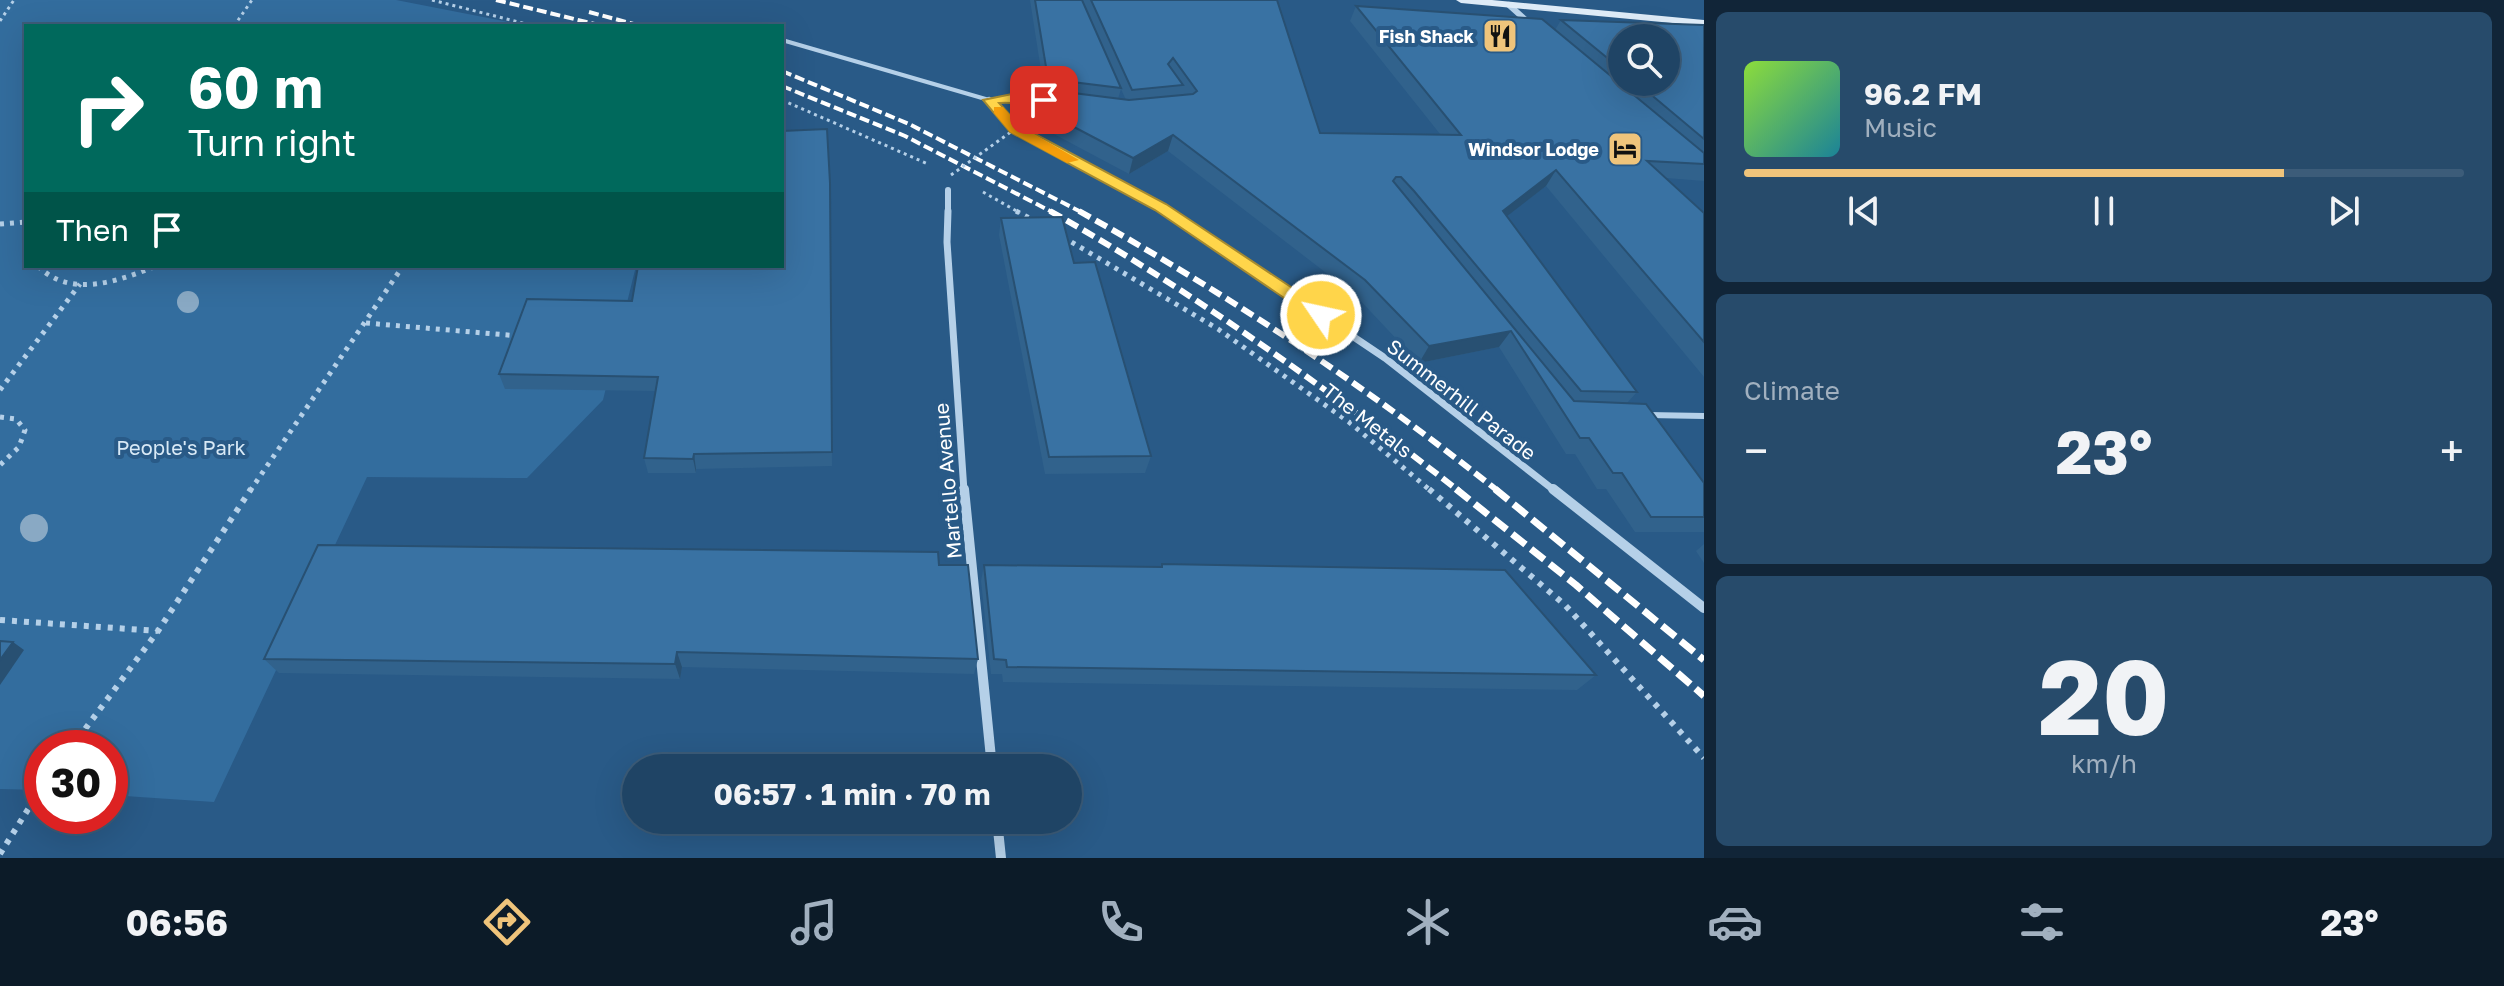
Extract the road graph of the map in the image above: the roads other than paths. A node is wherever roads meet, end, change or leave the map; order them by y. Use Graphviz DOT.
graph roads {
  1 [pos="1461,0"];
  2 [pos="1509,5"];
  3 [pos="1704,23"];
  4 [pos="1532,26"];
  5 [pos="784,41"];
  6 [pos="989,100"];
  7 [pos="1063,103"];
  8 [pos="948,190"];
  9 [pos="1642,415"];
  10 [pos="1704,416"];
  11 [pos="1704,608"];
  12 [pos="991,754"];
  13 [pos="998,834"];
  14 [pos="1001,858"];
  1 -- 2 [label="main road"];
  2 -- 3 [label="main road"];
  2 -- 4 [label="street"];
  5 -- 6 [label="lane"];
  6 -- 7 [label="lane"];
  6 -- 11 [label="street, Summerhill Parade"];
  8 -- 12 [label="street, Martello Avenue"];
  9 -- 10 [label="lane"];
  13 -- 14 [label="street"];
}
